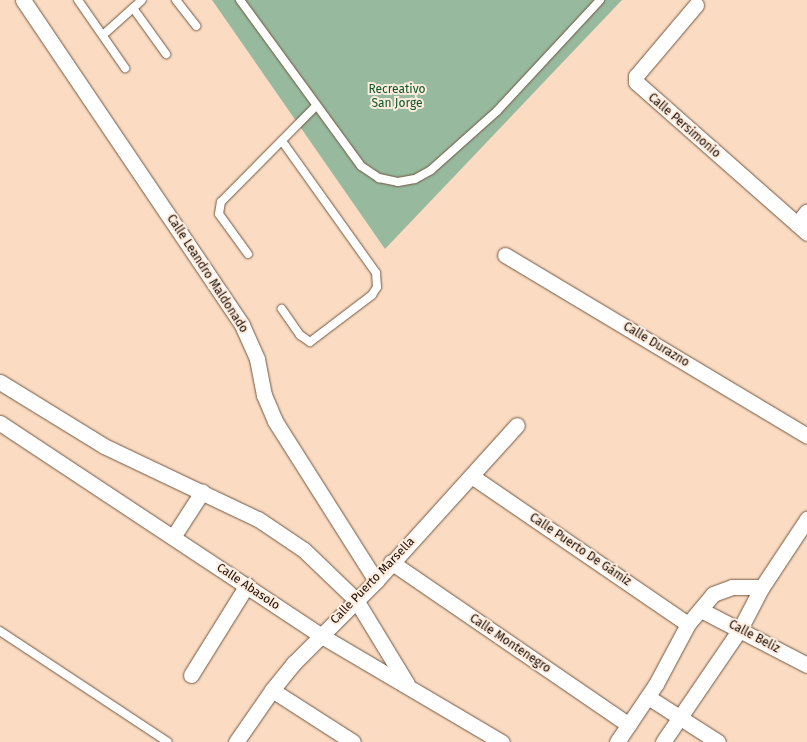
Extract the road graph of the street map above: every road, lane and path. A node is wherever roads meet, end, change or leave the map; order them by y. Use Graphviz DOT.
graph roads {
  1 [pos="23,0"];
  2 [pos="78,0"];
  3 [pos="142,0"];
  4 [pos="176,0"];
  5 [pos="240,0"];
  6 [pos="600,0"];
  7 [pos="696,5"];
  8 [pos="133,8"];
  9 [pos="196,26"];
  10 [pos="103,35"];
  11 [pos="166,54"];
  12 [pos="125,68"];
  13 [pos="316,106"];
  14 [pos="282,141"];
  15 [pos="807,211"];
  16 [pos="802,229"];
  17 [pos="248,254"];
  18 [pos="505,255"];
  19 [pos="282,309"];
  20 [pos="0,382"];
  21 [pos="0,423"];
  22 [pos="517,425"];
  23 [pos="807,436"];
  24 [pos="473,476"];
  25 [pos="202,492"];
  26 [pos="807,519"];
  27 [pos="173,537"];
  28 [pos="391,562"];
  29 [pos="376,581"];
  30 [pos="247,585"];
  31 [pos="762,587"];
  32 [pos="356,600"];
  33 [pos="700,610"];
  34 [pos="688,624"];
  35 [pos="740,630"];
  36 [pos="0,631"];
  37 [pos="320,635"];
  38 [pos="807,665"];
  39 [pos="191,675"];
  40 [pos="409,687"];
  41 [pos="272,690"];
  42 [pos="648,697"];
  43 [pos="680,718"];
  44 [pos="629,725"];
  45 [pos="168,742"];
  46 [pos="236,742"];
  47 [pos="353,742"];
  48 [pos="502,742"];
  49 [pos="617,742"];
  50 [pos="662,742"];
  51 [pos="718,742"];
  1 -- 29 [label="street, Calle Leandro Maldonado"];
  2 -- 10 [label="lane"];
  3 -- 8 [label="lane"];
  4 -- 9 [label="lane"];
  5 -- 13 [label="lane"];
  6 -- 13 [label="lane"];
  7 -- 16 [label="street, Calle Persimonio"];
  8 -- 10 [label="lane"];
  8 -- 11 [label="lane"];
  10 -- 12 [label="lane"];
  13 -- 14 [label="lane"];
  14 -- 17 [label="lane"];
  14 -- 19 [label="lane"];
  15 -- 16 [label="street"];
  18 -- 23 [label="street, Calle Durazno"];
  20 -- 25 [label="street"];
  21 -- 27 [label="street, Calle Abasolo"];
  22 -- 24 [label="street, Calle Puerto Marsella"];
  24 -- 28 [label="street, Calle Puerto Marsella"];
  24 -- 34 [label="street, Calle Puerto De Gámiz"];
  25 -- 27 [label="street"];
  25 -- 32 [label="street"];
  26 -- 31 [label="street"];
  27 -- 30 [label="street, Calle Abasolo"];
  28 -- 29 [label="street, Calle Puerto Marsella"];
  28 -- 44 [label="street, Calle Montenegro"];
  29 -- 32 [label="street, Calle Puerto Marsella"];
  30 -- 37 [label="street, Calle Abasolo"];
  30 -- 39 [label="street"];
  31 -- 33 [label="street"];
  31 -- 35 [label="street"];
  32 -- 37 [label="street, Calle Puerto Marsella"];
  32 -- 40 [label="street"];
  33 -- 34 [label="street"];
  33 -- 35 [label="street, Calle Beliz"];
  34 -- 42 [label="street"];
  35 -- 38 [label="street, Calle Beliz"];
  35 -- 43 [label="street"];
  36 -- 45 [label="lane"];
  37 -- 40 [label="street, Calle Abasolo"];
  37 -- 41 [label="street, Calle Puerto Marsella"];
  40 -- 48 [label="street, Calle Abasolo"];
  41 -- 46 [label="street, Calle Puerto Marsella"];
  41 -- 47 [label="street"];
  42 -- 43 [label="street"];
  42 -- 44 [label="street"];
  43 -- 50 [label="street"];
  43 -- 51 [label="street"];
  44 -- 49 [label="street"];
}
